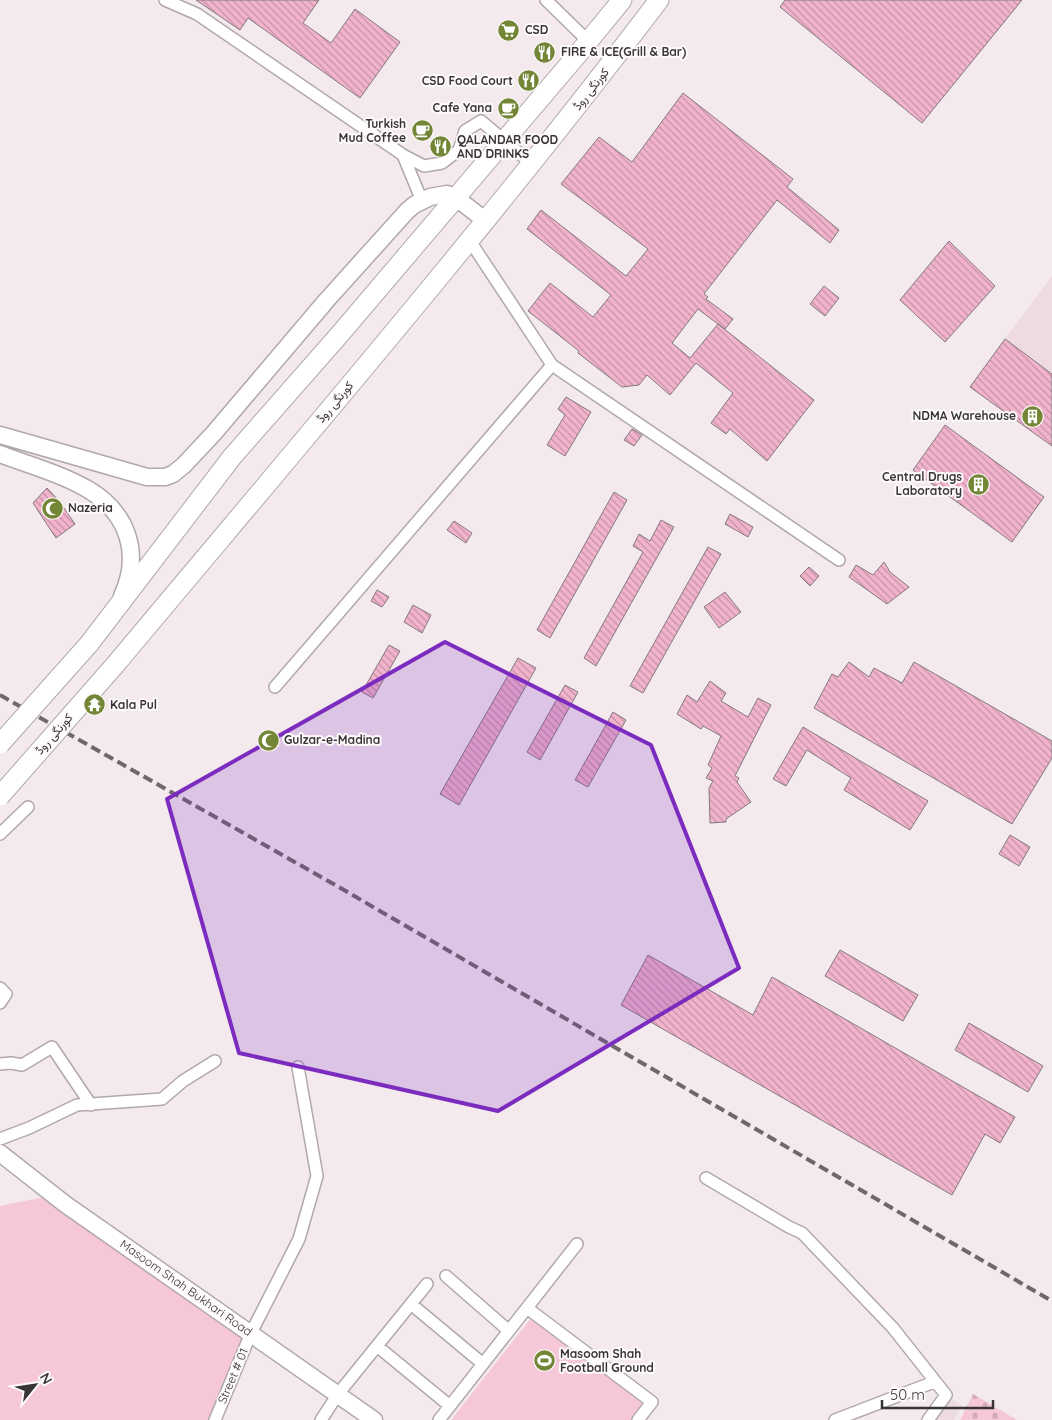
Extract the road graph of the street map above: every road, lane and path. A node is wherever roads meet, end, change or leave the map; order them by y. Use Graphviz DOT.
graph roads {
  1 [pos="165,0"];
  2 [pos="546,0"];
  3 [pos="622,0"];
  4 [pos="659,0"];
  5 [pos="588,41"];
  6 [pos="504,141"];
  7 [pos="403,155"];
  8 [pos="532,164"];
  9 [pos="455,197"];
  10 [pos="422,201"];
  11 [pos="486,221"];
  12 [pos="470,241"];
  13 [pos="552,365"];
  14 [pos="0,434"];
  15 [pos="0,454"];
  16 [pos="839,560"];
  17 [pos="115,612"];
  18 [pos="276,687"];
  19 [pos="0,744"];
  20 [pos="0,796"];
  21 [pos="28,807"];
  22 [pos="0,834"];
  23 [pos="0,988"];
  24 [pos="0,1002"];
  25 [pos="215,1061"];
  26 [pos="0,1064"];
  27 [pos="298,1067"];
  28 [pos="91,1105"];
  29 [pos="0,1139"];
  30 [pos="0,1153"];
  31 [pos="706,1178"];
  32 [pos="578,1244"];
  33 [pos="446,1276"];
  34 [pos="427,1284"];
  35 [pos="411,1304"];
  36 [pos="527,1308"];
  37 [pos="509,1331"];
  38 [pos="251,1333"];
  39 [pos="377,1346"];
  40 [pos="483,1364"];
  41 [pos="934,1382"];
  42 [pos="338,1394"];
  43 [pos="450,1406"];
  44 [pos="215,1420"];
  45 [pos="321,1420"];
  46 [pos="374,1420"];
  47 [pos="439,1420"];
  48 [pos="638,1420"];
  49 [pos="835,1420"];
  50 [pos="928,1420"];
  1 -- 7 [label="street"];
  2 -- 5 [label="street"];
  3 -- 5 [label="main road"];
  4 -- 8 [label="main road, کورنگی روڈ"];
  5 -- 6 [label="main road"];
  6 -- 7 [label="street"];
  6 -- 8 [label="street"];
  6 -- 9 [label="main road"];
  7 -- 10 [label="street"];
  8 -- 11 [label="main road, کورنگی روڈ"];
  9 -- 10 [label="street"];
  9 -- 11 [label="street"];
  9 -- 17 [label="main road"];
  10 -- 14 [label="street"];
  11 -- 12 [label="main road, کورنگی روڈ"];
  12 -- 13 [label="street"];
  12 -- 20 [label="main road, کورنگی روڈ, bridge"];
  13 -- 16 [label="street"];
  13 -- 18 [label="street"];
  15 -- 17 [label="street"];
  17 -- 19 [label="main road, bridge"];
  21 -- 22 [label="street"];
  23 -- 24 [label="street"];
  25 -- 28 [label="street"];
  26 -- 28 [label="street"];
  27 -- 38 [label="street, Street # 01"];
  28 -- 29 [label="street"];
  30 -- 38 [label="street, Masoom Shah Bukhari Road"];
  31 -- 41 [label="street"];
  32 -- 36 [label="street"];
  33 -- 37 [label="street"];
  34 -- 35 [label="street"];
  35 -- 39 [label="street"];
  35 -- 40 [label="street"];
  36 -- 37 [label="street"];
  36 -- 48 [label="street"];
  37 -- 40 [label="street"];
  38 -- 42 [label="street, Masoom Shah Bukhari Road"];
  38 -- 44 [label="street, Street # 01"];
  39 -- 42 [label="street"];
  39 -- 43 [label="street"];
  40 -- 43 [label="street"];
  41 -- 49 [label="street"];
  41 -- 50 [label="street"];
  42 -- 45 [label="street"];
  42 -- 46 [label="street, Masoom Shah Bukhari Road"];
  43 -- 47 [label="street"];
}
